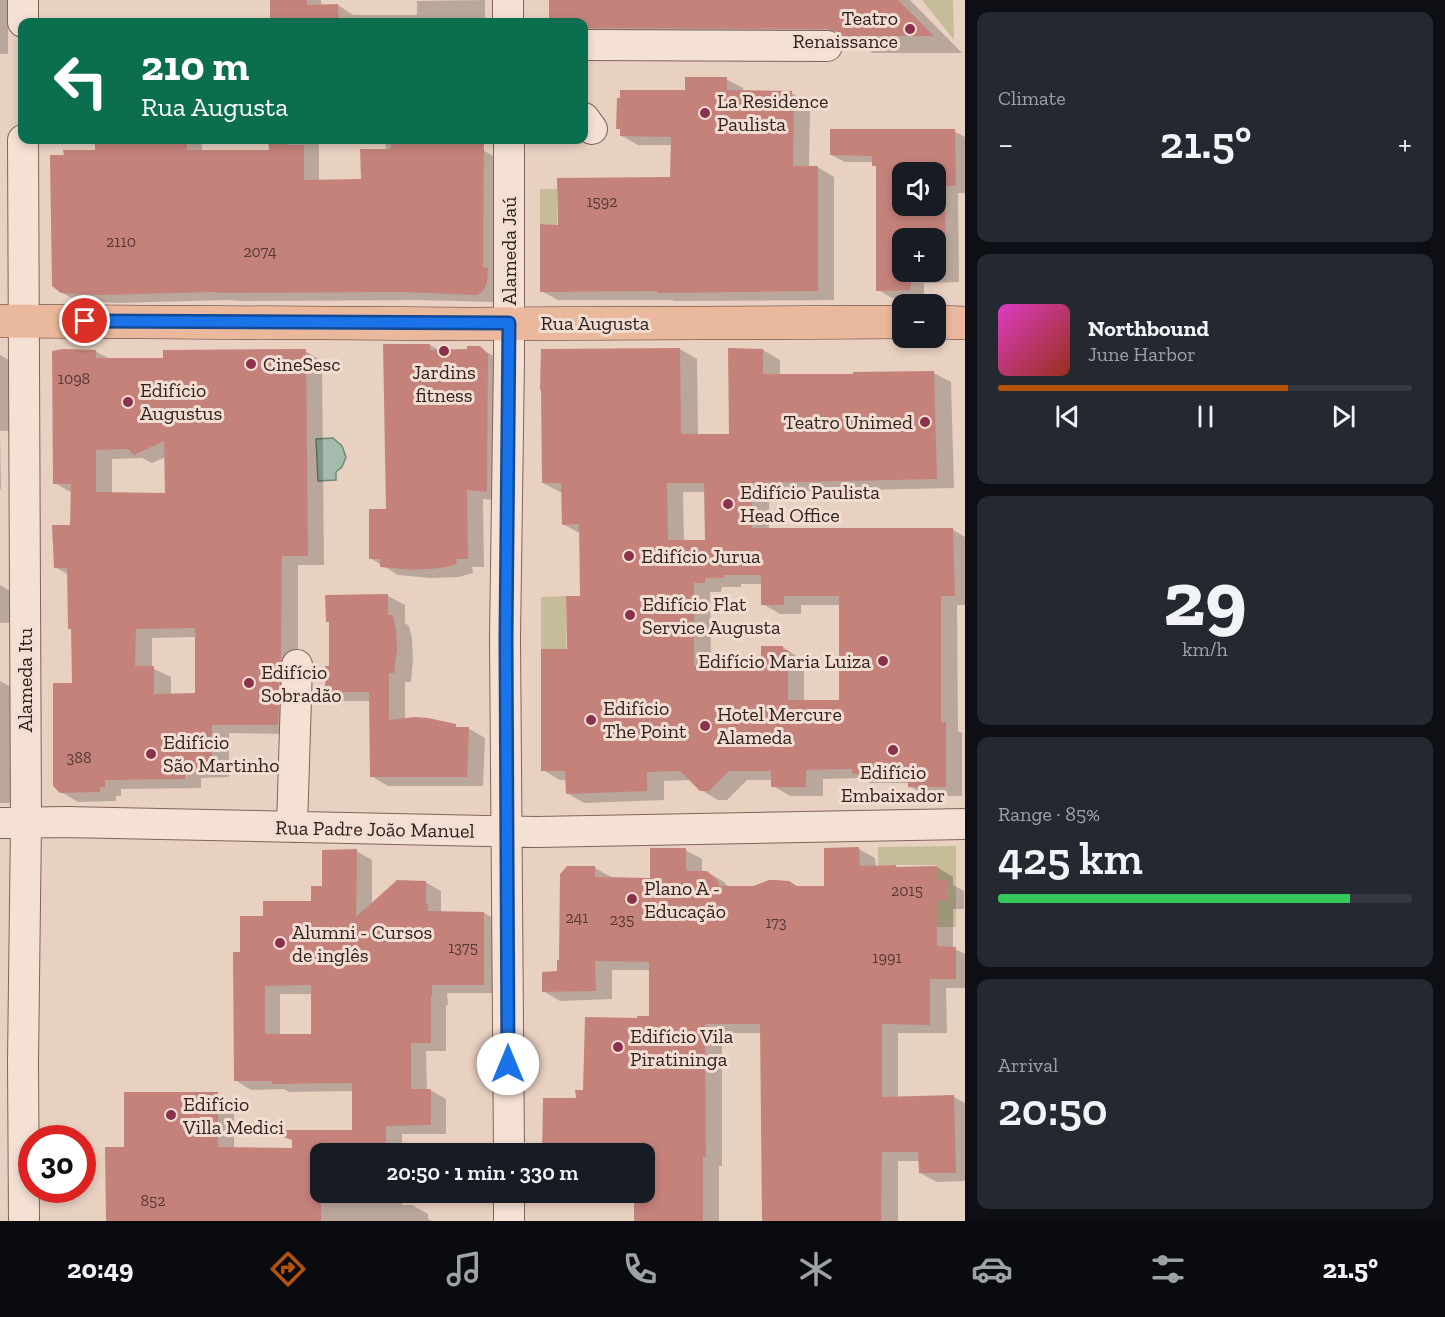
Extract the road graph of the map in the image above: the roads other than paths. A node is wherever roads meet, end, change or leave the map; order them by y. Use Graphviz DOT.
graph roads {
  1 [pos="22,0"];
  2 [pos="508,0"];
  3 [pos="23,18"];
  4 [pos="508,18"];
  5 [pos="588,45"];
  6 [pos="828,46"];
  7 [pos="23,144"];
  8 [pos="508,144"];
  9 [pos="12,321"];
  10 [pos="892,322"];
  11 [pos="946,322"];
  12 [pos="509,323"];
  13 [pos="965,323"];
  14 [pos="297,664"];
  15 [pos="13,823"];
  16 [pos="965,824"];
  17 [pos="292,827"];
  18 [pos="506,832"];
  19 [pos="12,979"];
  20 [pos="12,1010"];
  21 [pos="11,1062"];
  22 [pos="508,1143"];
  23 [pos="509,1203"];
  24 [pos="24,1221"];
  25 [pos="509,1221"];
  1 -- 3 [label="street"];
  2 -- 4 [label="street"];
  5 -- 6 [label="street"];
  7 -- 9 [label="street, Alameda Itu"];
  8 -- 12 [label="street, Alameda Jaú"];
  9 -- 12 [label="main road, Rua Augusta"];
  9 -- 15 [label="street, Alameda Itu"];
  10 -- 12 [label="main road, Rua Augusta"];
  11 -- 13 [label="main road"];
  12 -- 18 [label="street, Alameda Jaú"];
  14 -- 17 [label="street"];
  15 -- 17 [label="street, Rua Padre João Manuel"];
  15 -- 19 [label="street, Alameda Itu"];
  16 -- 18 [label="street, Rua Padre João Manuel"];
  17 -- 18 [label="street, Rua Padre João Manuel"];
  18 -- 22 [label="street, Alameda Jaú"];
  19 -- 20 [label="street, Alameda Itu"];
  20 -- 21 [label="street, Alameda Itu"];
  21 -- 24 [label="street, Alameda Itu"];
  23 -- 25 [label="street"];
}
